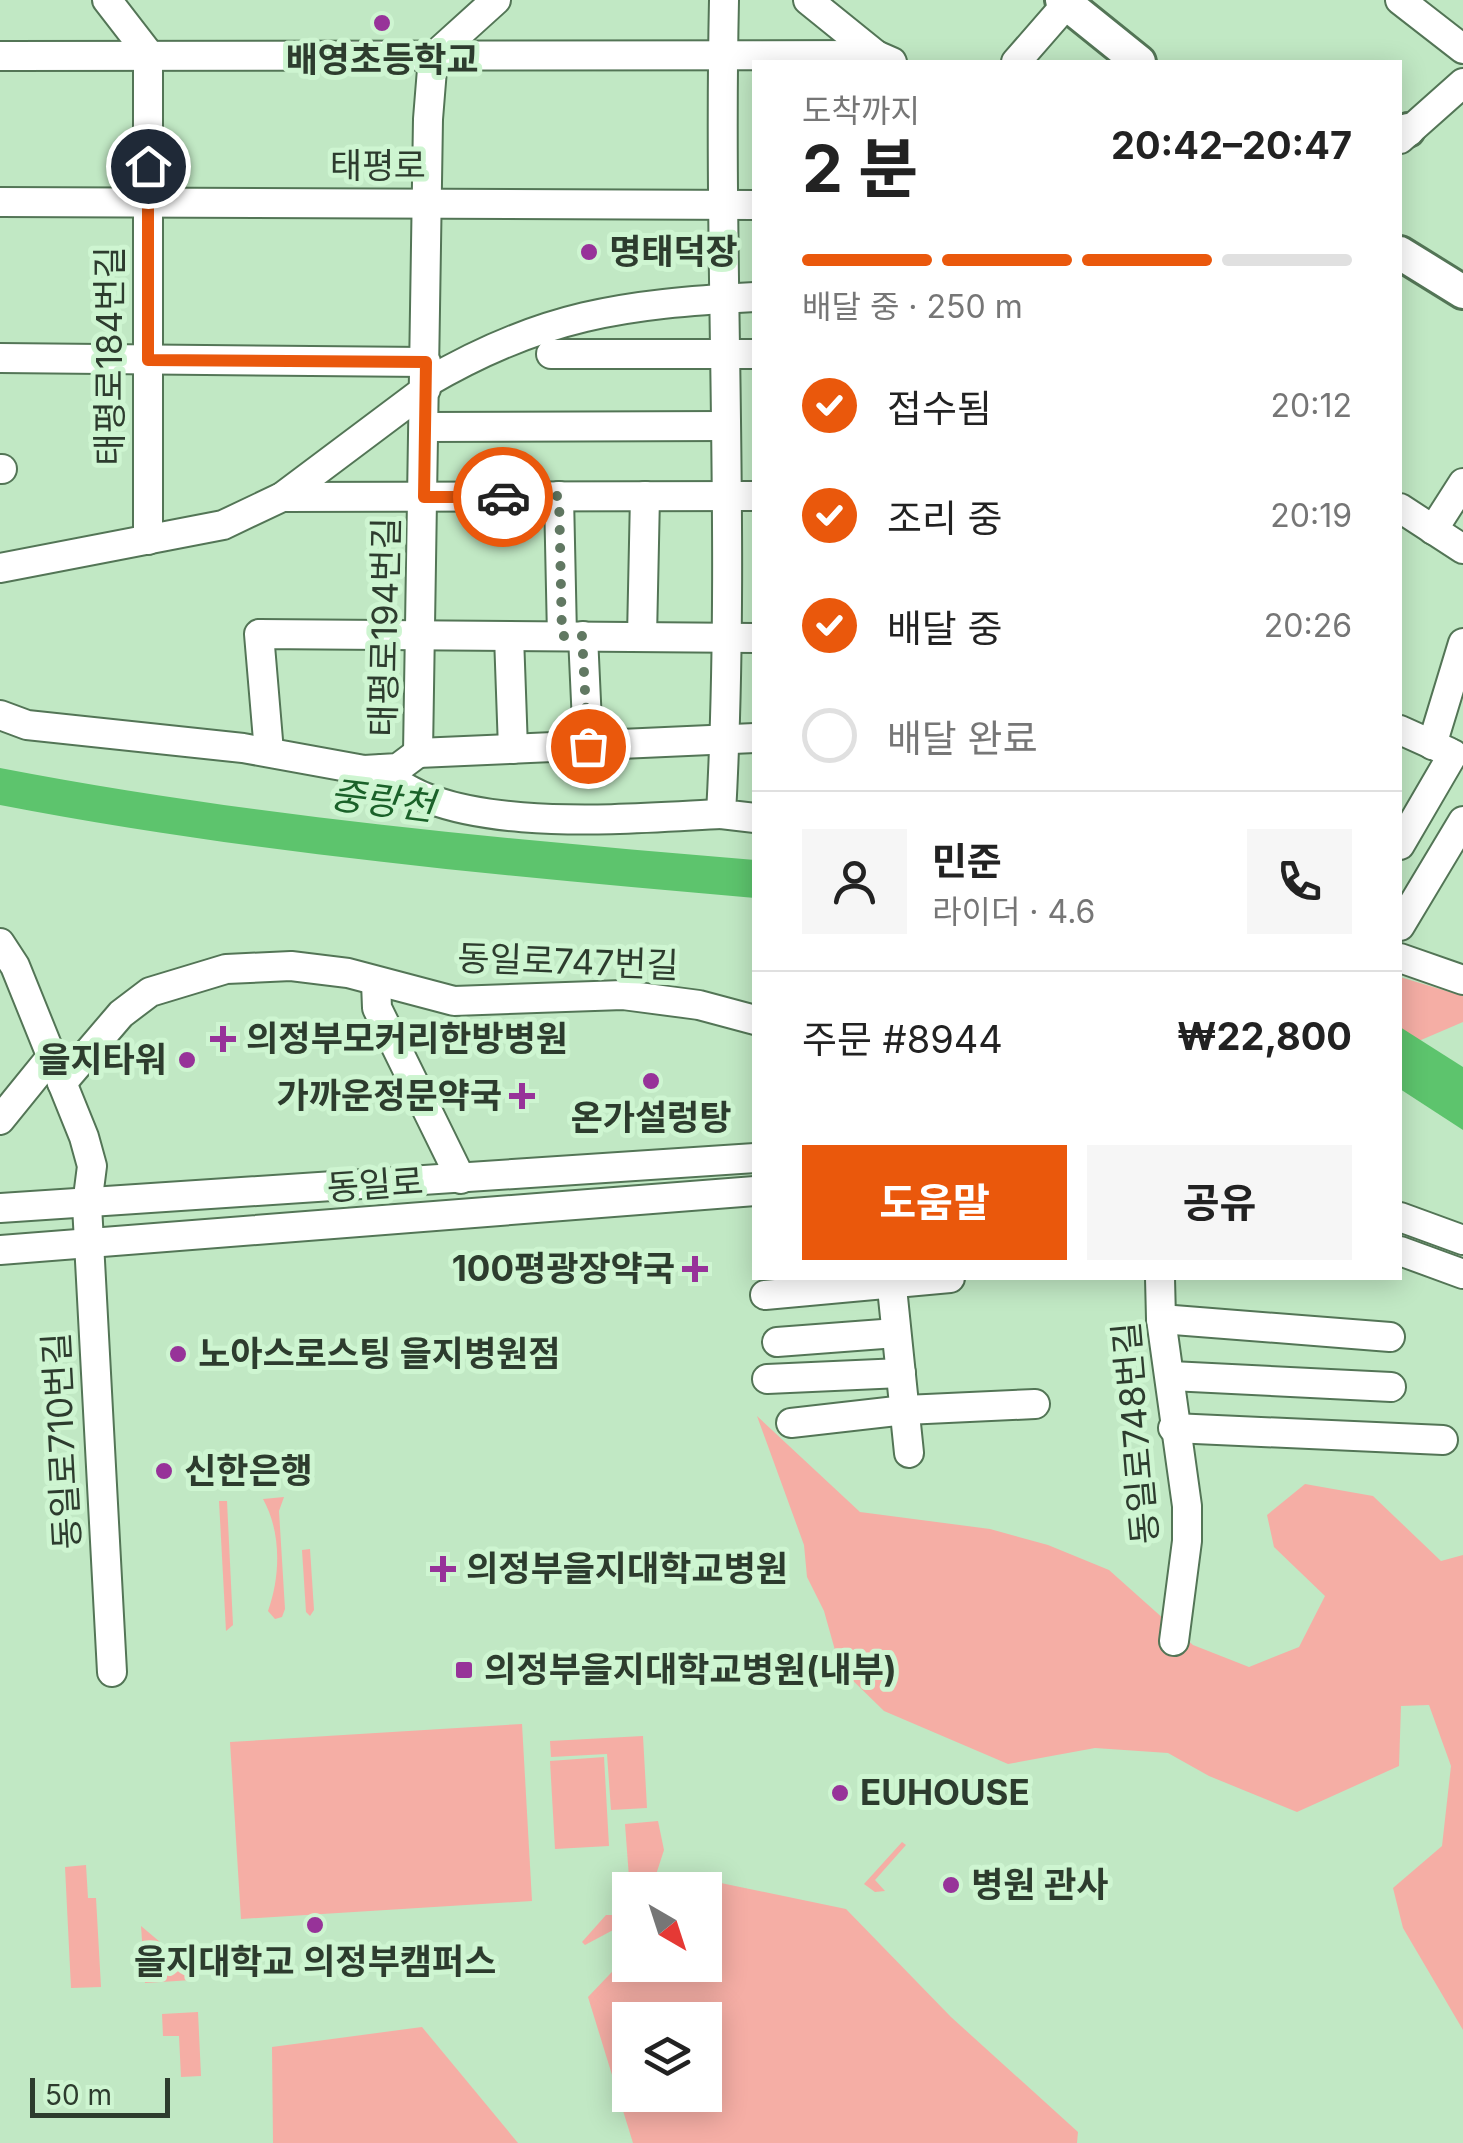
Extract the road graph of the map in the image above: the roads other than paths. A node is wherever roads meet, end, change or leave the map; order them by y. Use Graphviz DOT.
graph roads {
  1 [pos="107,0"];
  2 [pos="496,0"];
  3 [pos="724,0"];
  4 [pos="808,0"];
  5 [pos="1400,0"];
  6 [pos="1066,1"];
  7 [pos="1463,49"];
  8 [pos="148,53"];
  9 [pos="0,56"];
  10 [pos="723,56"];
  11 [pos="433,57"];
  12 [pos="884,59"];
  13 [pos="1133,59"];
  14 [pos="1018,60"];
  15 [pos="1463,84"];
  16 [pos="1403,134"];
  17 [pos="0,202"];
  18 [pos="148,203"];
  19 [pos="430,204"];
  20 [pos="721,205"];
  21 [pos="752,206"];
  22 [pos="1402,254"];
  23 [pos="1463,292"];
  24 [pos="752,296"];
  25 [pos="723,298"];
  26 [pos="551,354"];
  27 [pos="724,354"];
  28 [pos="752,354"];
  29 [pos="0,358"];
  30 [pos="148,360"];
  31 [pos="426,378"];
  32 [pos="425,426"];
  33 [pos="725,426"];
  34 [pos="1463,483"];
  35 [pos="559,496"];
  36 [pos="645,496"];
  37 [pos="724,496"];
  38 [pos="752,496"];
  39 [pos="282,497"];
  40 [pos="424,497"];
  41 [pos="1402,509"];
  42 [pos="1433,530"];
  43 [pos="148,540"];
  44 [pos="1463,549"];
  45 [pos="0,568"];
  46 [pos="421,636"];
  47 [pos="509,636"];
  48 [pos="572,636"];
  49 [pos="642,637"];
  50 [pos="742,638"];
  51 [pos="1463,643"];
  52 [pos="0,715"];
  53 [pos="1402,731"];
  54 [pos="752,738"];
  55 [pos="726,739"];
  56 [pos="588,746"];
  57 [pos="513,749"];
  58 [pos="268,752"];
  59 [pos="1449,753"];
  60 [pos="418,754"];
  61 [pos="382,769"];
  62 [pos="722,814"];
  63 [pos="752,818"];
  64 [pos="1463,821"];
  65 [pos="1402,841"];
  66 [pos="1402,923"];
  67 [pos="0,943"];
  68 [pos="1402,959"];
  69 [pos="1463,980"];
  70 [pos="376,982"];
  71 [pos="752,1019"];
  72 [pos="52,1057"];
  73 [pos="62,1084"];
  74 [pos="0,1120"];
  75 [pos="752,1158"];
  76 [pos="461,1179"];
  77 [pos="752,1191"];
  78 [pos="87,1205"];
  79 [pos="0,1208"];
  80 [pos="1402,1218"];
  81 [pos="1463,1240"];
  82 [pos="89,1246"];
  83 [pos="0,1250"];
  84 [pos="1402,1252"];
  85 [pos="1463,1274"];
  86 [pos="891,1280"];
  87 [pos="1160,1280"];
  88 [pos="765,1295"];
  89 [pos="1160,1319"];
  90 [pos="896,1333"];
  91 [pos="1390,1337"];
  92 [pos="777,1342"];
  93 [pos="901,1374"];
  94 [pos="1172,1376"];
  95 [pos="768,1378"];
  96 [pos="1391,1388"];
  97 [pos="1035,1404"];
  98 [pos="905,1410"];
  99 [pos="791,1423"];
  100 [pos="1173,1428"];
  101 [pos="1443,1440"];
  102 [pos="909,1452"];
  103 [pos="1174,1640"];
  104 [pos="112,1672"];
  1 -- 8 [label="street"];
  2 -- 11 [label="street"];
  3 -- 10 [label="street"];
  4 -- 12 [label="street"];
  5 -- 7 [label="street"];
  6 -- 13 [label="main road"];
  6 -- 14 [label="street"];
  8 -- 9 [label="street"];
  8 -- 11 [label="street"];
  8 -- 18 [label="street, 태평로184번길"];
  10 -- 11 [label="street"];
  10 -- 12 [label="street"];
  10 -- 20 [label="street"];
  11 -- 19 [label="street, 태평로194번길"];
  15 -- 16 [label="street"];
  17 -- 18 [label="street, 태평로"];
  18 -- 19 [label="street, 태평로"];
  18 -- 30 [label="street, 태평로184번길"];
  19 -- 20 [label="street, 태평로"];
  19 -- 31 [label="street, 태평로194번길"];
  20 -- 21 [label="street, 태평로"];
  20 -- 25 [label="street"];
  22 -- 23 [label="main road"];
  24 -- 25 [label="street"];
  25 -- 27 [label="street"];
  25 -- 31 [label="street"];
  26 -- 27 [label="street"];
  27 -- 28 [label="street"];
  27 -- 33 [label="street"];
  29 -- 30 [label="street"];
  30 -- 31 [label="street"];
  30 -- 43 [label="street, 태평로184번길"];
  31 -- 32 [label="street, 태평로194번길"];
  31 -- 39 [label="street"];
  32 -- 33 [label="street"];
  32 -- 40 [label="street, 태평로194번길"];
  33 -- 37 [label="street"];
  34 -- 42 [label="street"];
  35 -- 36 [label="street, 태평로194번길"];
  35 -- 40 [label="street, 태평로194번길"];
  35 -- 48 [label="street"];
  36 -- 37 [label="street, 태평로194번길"];
  36 -- 49 [label="street"];
  37 -- 38 [label="street, 태평로194번길"];
  37 -- 50 [label="street"];
  39 -- 40 [label="street, 태평로194번길"];
  39 -- 43 [label="street"];
  40 -- 46 [label="street, 태평로194번길"];
  41 -- 42 [label="street"];
  42 -- 44 [label="street"];
  43 -- 45 [label="street"];
  46 -- 47 [label="street"];
  46 -- 58 [label="street"];
  46 -- 60 [label="street, 태평로194번길"];
  47 -- 48 [label="street"];
  47 -- 57 [label="street"];
  48 -- 49 [label="street"];
  48 -- 56 [label="street"];
  49 -- 50 [label="street"];
  50 -- 55 [label="street"];
  51 -- 59 [label="street"];
  52 -- 58 [label="street"];
  53 -- 59 [label="street"];
  54 -- 55 [label="street, 태평로194번길"];
  55 -- 56 [label="street, 태평로194번길"];
  55 -- 62 [label="street"];
  56 -- 57 [label="street, 태평로194번길"];
  57 -- 60 [label="street, 태평로194번길"];
  58 -- 61 [label="street"];
  59 -- 65 [label="street"];
  60 -- 61 [label="street"];
  61 -- 62 [label="street"];
  62 -- 63 [label="street"];
  64 -- 66 [label="street"];
  67 -- 72 [label="street, 동일로710번길"];
  68 -- 69 [label="street"];
  70 -- 71 [label="street, 동일로747번길"];
  70 -- 73 [label="street, 동일로747번길"];
  70 -- 76 [label="street"];
  72 -- 73 [label="street, 동일로710번길"];
  72 -- 74 [label="street"];
  73 -- 78 [label="street, 동일로710번길"];
  75 -- 76 [label="street, 동일로"];
  76 -- 78 [label="street, 동일로"];
  77 -- 82 [label="street, 동일로"];
  78 -- 79 [label="street, 동일로"];
  78 -- 82 [label="street, 동일로710번길"];
  80 -- 81 [label="street"];
  82 -- 83 [label="street, 동일로"];
  82 -- 104 [label="street, 동일로710번길"];
  84 -- 85 [label="street"];
  86 -- 88 [label="street"];
  86 -- 90 [label="street"];
  87 -- 89 [label="street, 동일로748번길"];
  89 -- 91 [label="street"];
  89 -- 94 [label="street, 동일로748번길"];
  90 -- 92 [label="street"];
  90 -- 93 [label="street"];
  93 -- 95 [label="street"];
  93 -- 98 [label="street"];
  94 -- 96 [label="street"];
  94 -- 100 [label="street, 동일로748번길"];
  97 -- 98 [label="street"];
  98 -- 99 [label="street"];
  98 -- 102 [label="street"];
  100 -- 101 [label="street"];
  100 -- 103 [label="street, 동일로748번길"];
}
